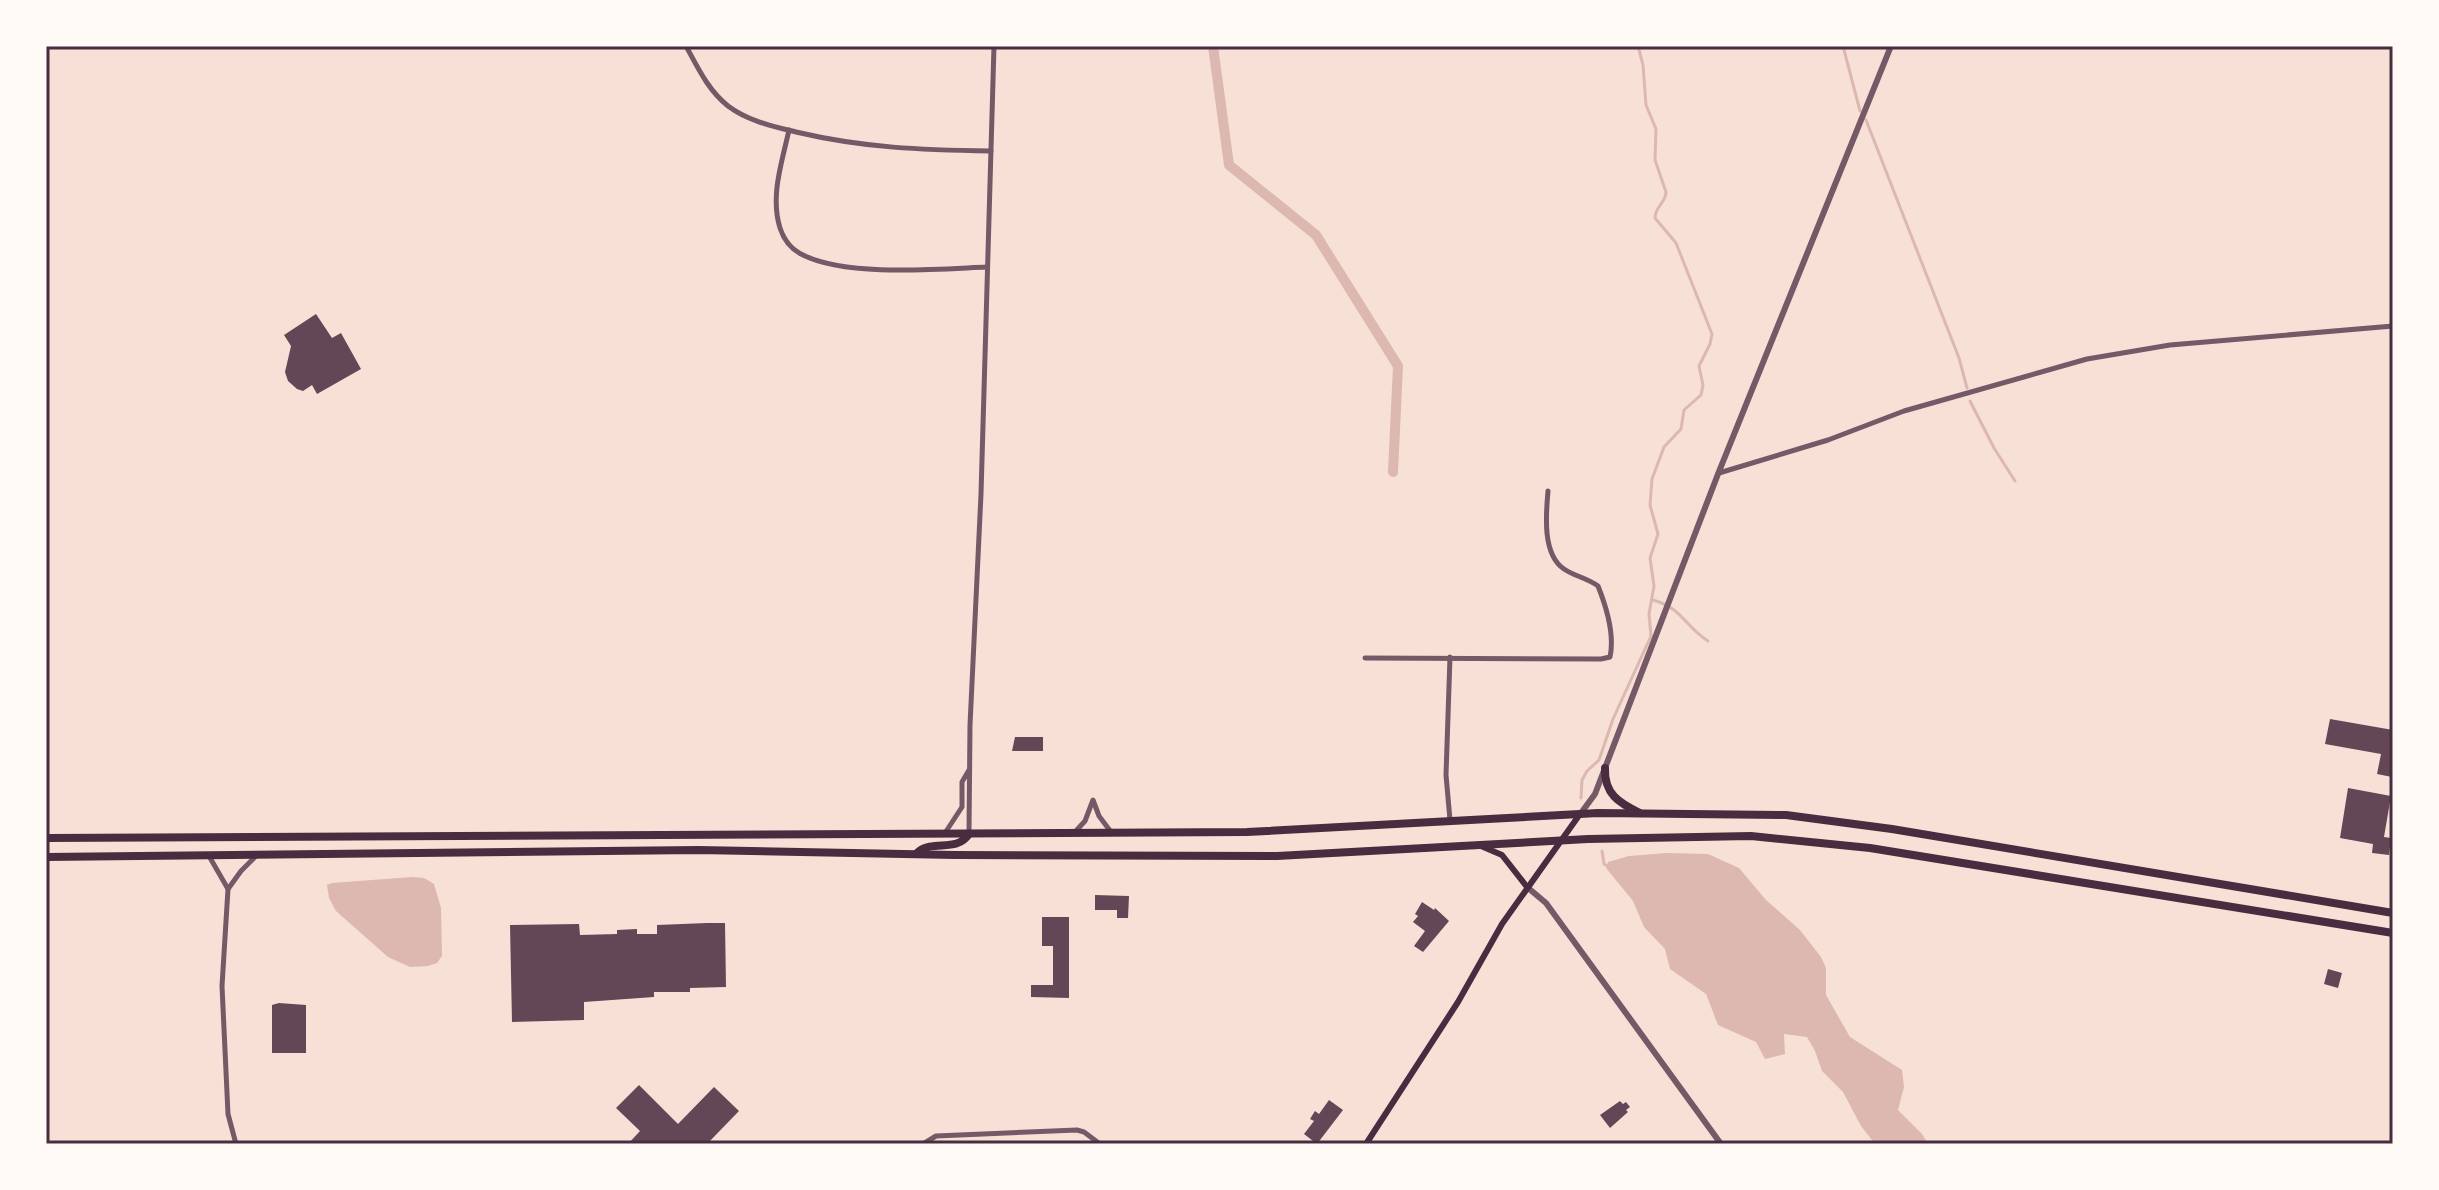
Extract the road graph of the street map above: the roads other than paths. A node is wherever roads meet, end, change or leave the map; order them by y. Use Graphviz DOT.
graph roads {
  1 [pos="686,46"];
  2 [pos="994,46"];
  3 [pos="1891,46"];
  4 [pos="789,130"];
  5 [pos="991,151"];
  6 [pos="987,267"];
  7 [pos="2393,326"];
  8 [pos="1718,474"];
  9 [pos="1548,491"];
  10 [pos="1450,657"];
  11 [pos="1365,658"];
  12 [pos="1605,768"];
  13 [pos="970,769"];
  14 [pos="1580,814"];
  15 [pos="1644,815"];
  16 [pos="1450,822"];
  17 [pos="1074,833"];
  18 [pos="1112,833"];
  19 [pos="944,834"];
  20 [pos="969,834"];
  21 [pos="46,838"];
  22 [pos="1560,841"];
  23 [pos="1477,845"];
  24 [pos="917,853"];
  25 [pos="208,856"];
  26 [pos="256,856"];
  27 [pos="46,857"];
  28 [pos="1527,887"];
  29 [pos="228,889"];
  30 [pos="2393,913"];
  31 [pos="2393,933"];
  32 [pos="236,1144"];
  33 [pos="923,1144"];
  34 [pos="1100,1144"];
  35 [pos="1366,1144"];
  36 [pos="1721,1144"];
  1 -- 4 [label="street"];
  2 -- 5 [label="street"];
  3 -- 8 [label="street"];
  4 -- 5 [label="street"];
  4 -- 6 [label="street"];
  5 -- 6 [label="street"];
  6 -- 13 [label="street"];
  7 -- 8 [label="street"];
  8 -- 12 [label="street"];
  9 -- 10 [label="street"];
  10 -- 11 [label="street"];
  10 -- 16 [label="street"];
  12 -- 14 [label="street"];
  12 -- 15 [label="highway"];
  13 -- 19 [label="street"];
  13 -- 20 [label="street"];
  14 -- 15 [label="highway"];
  14 -- 16 [label="highway"];
  14 -- 22 [label="main road"];
  15 -- 30 [label="highway"];
  16 -- 18 [label="highway"];
  17 -- 18 [label="highway"];
  17 -- 18 [label="street"];
  17 -- 20 [label="highway"];
  19 -- 20 [label="highway"];
  19 -- 21 [label="highway"];
  20 -- 24 [label="highway"];
  22 -- 23 [label="highway"];
  22 -- 28 [label="main road"];
  22 -- 31 [label="highway"];
  23 -- 24 [label="highway"];
  23 -- 28 [label="main road"];
  24 -- 26 [label="highway"];
  25 -- 26 [label="highway"];
  25 -- 27 [label="highway"];
  25 -- 29 [label="street"];
  26 -- 29 [label="street"];
  28 -- 35 [label="main road"];
  28 -- 36 [label="street"];
  29 -- 32 [label="street"];
  33 -- 34 [label="street"];
}
